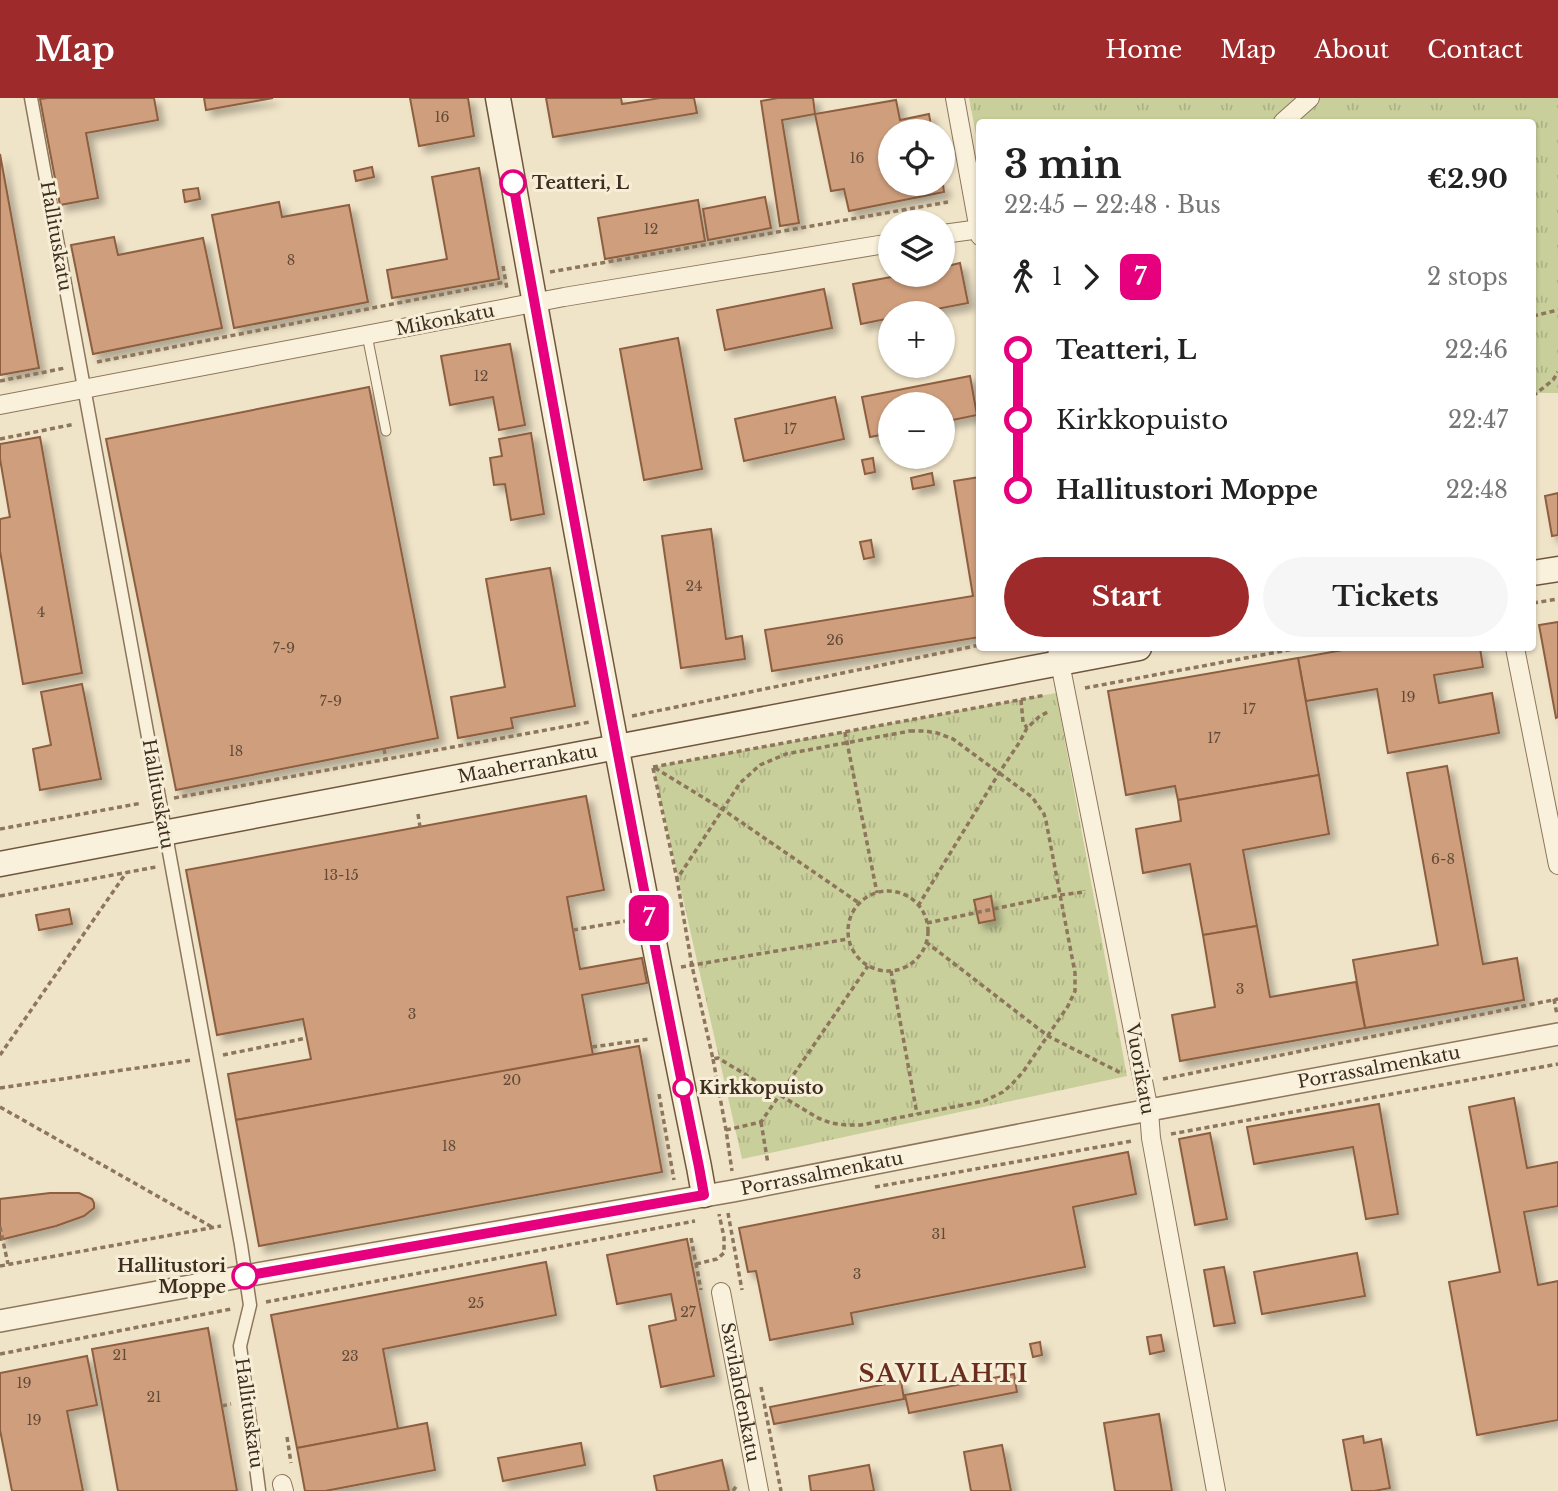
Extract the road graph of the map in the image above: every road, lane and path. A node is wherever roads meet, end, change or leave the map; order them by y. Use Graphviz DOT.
graph roads {
  1 [pos="32,98"];
  2 [pos="498,98"];
  3 [pos="956,98"];
  4 [pos="1310,98"];
  5 [pos="1286,119"];
  6 [pos="948,202"];
  7 [pos="976,209"];
  8 [pos="976,231"];
  9 [pos="955,233"];
  10 [pos="878,245"];
  11 [pos="530,276"];
  12 [pos="534,303"];
  13 [pos="1558,310"];
  14 [pos="1536,315"];
  15 [pos="367,335"];
  16 [pos="80,365"];
  17 [pos="1558,372"];
  18 [pos="0,381"];
  19 [pos="84,389"];
  20 [pos="1536,394"];
  21 [pos="0,405"];
  22 [pos="90,421"];
  23 [pos="386,431"];
  24 [pos="0,439"];
  25 [pos="1558,569"];
  26 [pos="1536,573"];
  27 [pos="1558,599"];
  28 [pos="1536,603"];
  29 [pos="976,646"];
  30 [pos="1105,651"];
  31 [pos="1283,651"];
  32 [pos="1515,651"];
  33 [pos="1059,655"];
  34 [pos="1067,692"];
  35 [pos="1021,700"];
  36 [pos="1050,711"];
  37 [pos="612,720"];
  38 [pos="1027,728"];
  39 [pos="845,732"];
  40 [pos="848,743"];
  41 [pos="616,747"];
  42 [pos="384,749"];
  43 [pos="386,760"];
  44 [pos="653,767"];
  45 [pos="999,773"];
  46 [pos="160,800"];
  47 [pos="722,809"];
  48 [pos="418,814"];
  49 [pos="421,827"];
  50 [pos="0,829"];
  51 [pos="166,832"];
  52 [pos="0,863"];
  53 [pos="171,864"];
  54 [pos="1558,865"];
  55 [pos="126,873"];
  56 [pos="677,879"];
  57 [pos="1084,892"];
  58 [pos="877,893"];
  59 [pos="1060,895"];
  60 [pos="0,896"];
  61 [pos="859,903"];
  62 [pos="918,906"];
  63 [pos="628,920"];
  64 [pos="926,923"];
  65 [pos="573,930"];
  66 [pos="848,939"];
  67 [pos="926,942"];
  68 [pos="692,966"];
  69 [pos="868,966"];
  70 [pos="659,971"];
  71 [pos="891,971"];
  72 [pos="1556,999"];
  73 [pos="1558,1018"];
  74 [pos="1558,1034"];
  75 [pos="1048,1036"];
  76 [pos="307,1038"];
  77 [pos="650,1039"];
  78 [pos="592,1047"];
  79 [pos="0,1055"];
  80 [pos="207,1058"];
  81 [pos="713,1059"];
  82 [pos="1558,1064"];
  83 [pos="1143,1085"];
  84 [pos="0,1088"];
  85 [pos="779,1095"];
  86 [pos="0,1107"];
  87 [pos="1149,1111"];
  88 [pos="917,1114"];
  89 [pos="761,1122"];
  90 [pos="1151,1138"];
  91 [pos="768,1166"];
  92 [pos="873,1188"];
  93 [pos="709,1211"];
  94 [pos="736,1211"];
  95 [pos="728,1213"];
  96 [pos="237,1223"];
  97 [pos="0,1227"];
  98 [pos="212,1227"];
  99 [pos="732,1233"];
  100 [pos="691,1238"];
  101 [pos="694,1251"];
  102 [pos="8,1264"];
  103 [pos="696,1264"];
  104 [pos="0,1266"];
  105 [pos="245,1276"];
  106 [pos="720,1292"];
  107 [pos="250,1305"];
  108 [pos="0,1321"];
  109 [pos="0,1354"];
  110 [pos="287,1437"];
  111 [pos="291,1463"];
  112 [pos="737,1485"];
  113 [pos="259,1490"];
  114 [pos="733,1491"];
  115 [pos="759,1491"];
  116 [pos="1216,1491"];
  1 -- 16 [label="street, Hallituskatu"];
  2 -- 11 [label="main road"];
  3 -- 7 [label="street"];
  4 -- 5 [label="street"];
  6 -- 11 [label="path"];
  8 -- 9 [label="street"];
  10 -- 12 [label="street, Mikonkatu"];
  11 -- 12 [label="main road"];
  11 -- 16 [label="path"];
  12 -- 15 [label="street, Mikonkatu"];
  12 -- 37 [label="main road"];
  13 -- 14 [label="path"];
  15 -- 19 [label="street, Mikonkatu"];
  15 -- 23 [label="lane"];
  16 -- 18 [label="path"];
  16 -- 19 [label="street, Hallituskatu"];
  17 -- 20 [label="path"];
  19 -- 21 [label="street, Mikonkatu"];
  19 -- 22 [label="street, Hallituskatu"];
  22 -- 24 [label="path"];
  22 -- 46 [label="street, Hallituskatu"];
  25 -- 26 [label="main road"];
  27 -- 28 [label="path"];
  29 -- 37 [label="path"];
  30 -- 33 [label="main road, Maaherrankatu"];
  31 -- 34 [label="path"];
  32 -- 54 [label="street"];
  33 -- 34 [label="street, Vuorikatu"];
  33 -- 41 [label="main road, Maaherrankatu"];
  34 -- 35 [label="path"];
  34 -- 83 [label="street, Vuorikatu"];
  35 -- 38 [label="path"];
  35 -- 39 [label="path"];
  36 -- 38 [label="path"];
  37 -- 41 [label="main road"];
  37 -- 43 [label="path"];
  38 -- 45 [label="path"];
  39 -- 40 [label="path"];
  39 -- 44 [label="path"];
  40 -- 45 [label="path"];
  40 -- 47 [label="path"];
  40 -- 58 [label="path"];
  41 -- 51 [label="main road, Maaherrankatu"];
  41 -- 70 [label="main road"];
  42 -- 43 [label="path"];
  43 -- 46 [label="path"];
  44 -- 47 [label="path"];
  44 -- 56 [label="path"];
  45 -- 59 [label="path"];
  45 -- 62 [label="path"];
  46 -- 50 [label="path"];
  46 -- 51 [label="street, Hallituskatu"];
  47 -- 56 [label="path"];
  47 -- 61 [label="path"];
  48 -- 49 [label="path"];
  51 -- 52 [label="main road, Maaherrankatu"];
  51 -- 53 [label="street, Hallituskatu"];
  53 -- 55 [label="path"];
  53 -- 80 [label="street, Hallituskatu"];
  55 -- 60 [label="path"];
  55 -- 79 [label="path"];
  56 -- 68 [label="path"];
  57 -- 59 [label="path"];
  58 -- 61 [label="path"];
  58 -- 62 [label="path"];
  59 -- 64 [label="path"];
  59 -- 75 [label="path"];
  61 -- 66 [label="path"];
  62 -- 64 [label="path"];
  63 -- 65 [label="path"];
  64 -- 67 [label="path"];
  66 -- 68 [label="path"];
  66 -- 69 [label="path"];
  67 -- 71 [label="path"];
  67 -- 75 [label="path"];
  68 -- 70 [label="path"];
  68 -- 81 [label="path"];
  69 -- 71 [label="path"];
  69 -- 85 [label="path"];
  70 -- 93 [label="main road"];
  71 -- 88 [label="path"];
  72 -- 73 [label="path"];
  72 -- 83 [label="path"];
  74 -- 87 [label="street, Porrassalmenkatu"];
  75 -- 83 [label="path"];
  75 -- 88 [label="path"];
  76 -- 80 [label="path"];
  77 -- 78 [label="path"];
  80 -- 84 [label="path"];
  80 -- 96 [label="street, Hallituskatu"];
  81 -- 85 [label="path"];
  81 -- 89 [label="path"];
  82 -- 90 [label="path"];
  83 -- 87 [label="street, Vuorikatu"];
  85 -- 88 [label="path"];
  85 -- 89 [label="path"];
  86 -- 98 [label="path"];
  87 -- 90 [label="street, Vuorikatu"];
  87 -- 93 [label="street, Porrassalmenkatu"];
  89 -- 91 [label="path"];
  90 -- 92 [label="path"];
  90 -- 116 [label="street, Vuorikatu"];
  93 -- 95 [label="path"];
  93 -- 103 [label="path"];
  93 -- 105 [label="street, Porrassalmenkatu"];
  93 -- 107 [label="path"];
  94 -- 95 [label="path"];
  95 -- 99 [label="path"];
  96 -- 98 [label="path"];
  96 -- 105 [label="street, Hallituskatu"];
  97 -- 102 [label="path"];
  98 -- 102 [label="path"];
  100 -- 101 [label="path"];
  102 -- 104 [label="path"];
  105 -- 107 [label="street, Hallituskatu"];
  105 -- 108 [label="street, Porrassalmenkatu"];
  106 -- 115 [label="street, Savilahdenkatu"];
  107 -- 109 [label="path"];
  107 -- 113 [label="street, Hallituskatu"];
  110 -- 111 [label="path"];
  112 -- 114 [label="path"];
}
